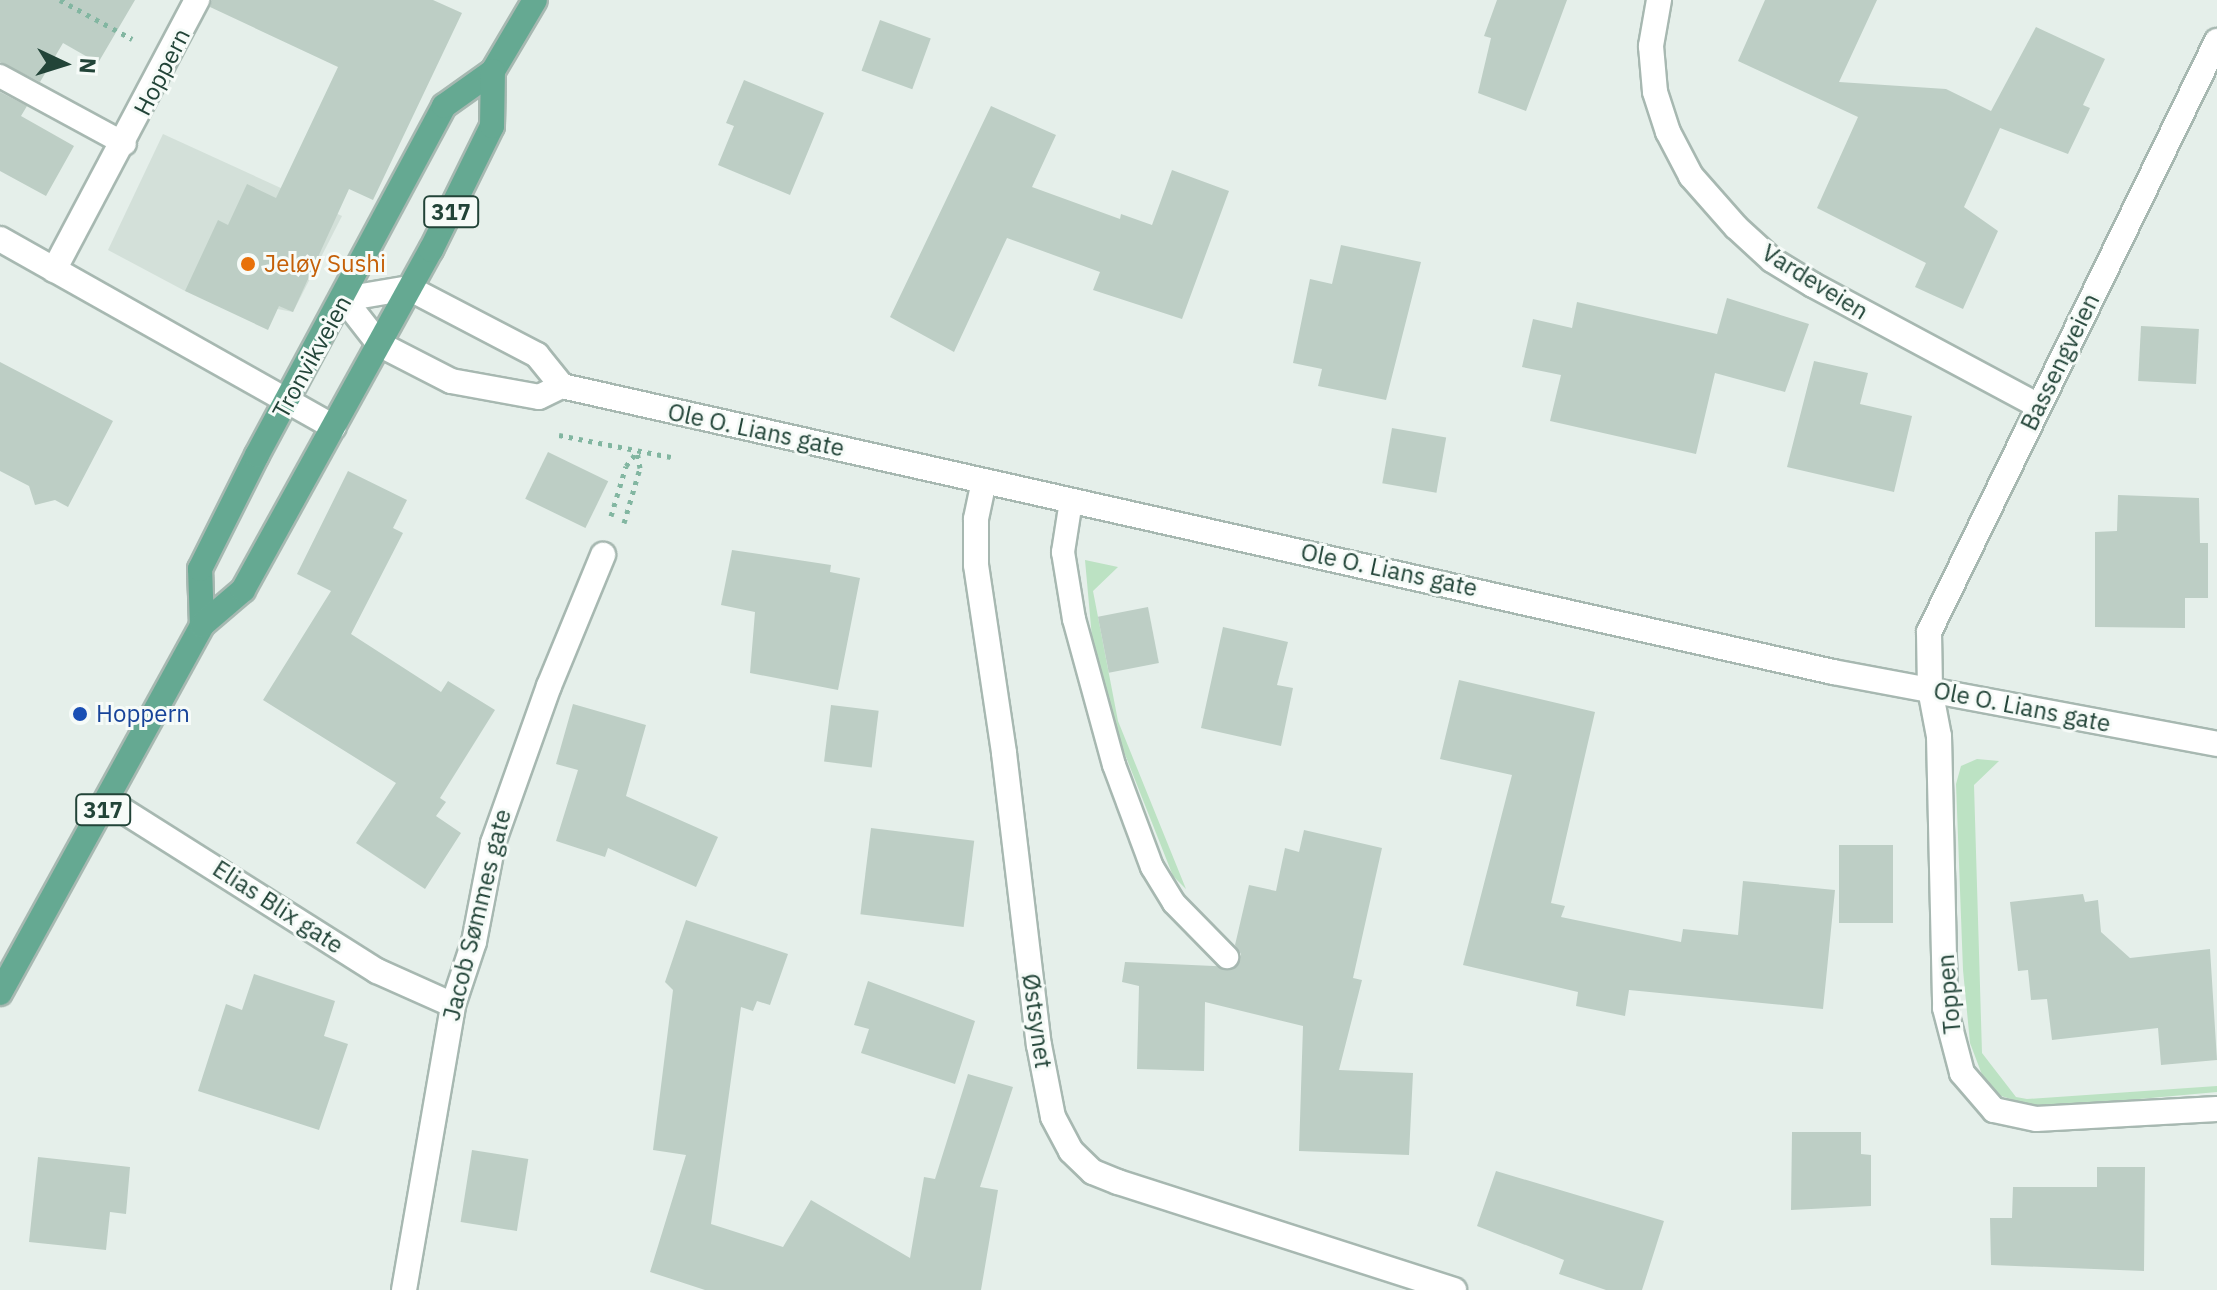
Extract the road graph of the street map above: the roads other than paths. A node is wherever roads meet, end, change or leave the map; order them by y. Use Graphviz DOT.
graph roads {
  1 [pos="197,0"];
  2 [pos="535,0"];
  3 [pos="1659,0"];
  4 [pos="2217,41"];
  5 [pos="493,71"];
  6 [pos="0,76"];
  7 [pos="125,144"];
  8 [pos="0,239"];
  9 [pos="54,270"];
  10 [pos="409,288"];
  11 [pos="344,299"];
  12 [pos="379,344"];
  13 [pos="562,386"];
  14 [pos="285,404"];
  15 [pos="2037,405"];
  16 [pos="334,427"];
  17 [pos="984,481"];
  18 [pos="1071,501"];
  19 [pos="603,555"];
  20 [pos="202,625"];
  21 [pos="1930,689"];
  22 [pos="2217,744"];
  23 [pos="108,801"];
  24 [pos="1227,957"];
  25 [pos="0,993"];
  26 [pos="453,1005"];
  27 [pos="2217,1109"];
  28 [pos="404,1290"];
  29 [pos="1454,1290"];
  1 -- 7 [label="street, Hoppern"];
  2 -- 5 [label="main road, Tronvikveien / 317"];
  3 -- 15 [label="street, Vardeveien"];
  4 -- 15 [label="street, Bassengveien"];
  5 -- 10 [label="main road, Tronvikveien / 317"];
  5 -- 11 [label="main road, Tronvikveien / 317"];
  6 -- 7 [label="lane, Hoppern"];
  7 -- 9 [label="street, Hoppern"];
  8 -- 9 [label="street"];
  9 -- 14 [label="street"];
  10 -- 11 [label="street"];
  10 -- 12 [label="main road, Tronvikveien / 317"];
  10 -- 13 [label="street"];
  11 -- 12 [label="street, Ole O. Lians gate"];
  11 -- 14 [label="main road, Tronvikveien / 317"];
  12 -- 13 [label="street, Ole O. Lians gate"];
  12 -- 16 [label="main road, Tronvikveien / 317"];
  13 -- 17 [label="street, Ole O. Lians gate"];
  14 -- 16 [label="street"];
  14 -- 20 [label="main road, Tronvikveien / 317"];
  15 -- 21 [label="street, Bassengveien"];
  16 -- 20 [label="main road, Tronvikveien / 317"];
  17 -- 18 [label="street, Ole O. Lians gate"];
  17 -- 29 [label="street, Østsynet"];
  18 -- 21 [label="street, Ole O. Lians gate"];
  18 -- 24 [label="lane"];
  19 -- 26 [label="street, Jacob Sømmes gate"];
  20 -- 23 [label="main road, Tronvikveien / 317"];
  21 -- 22 [label="street, Ole O. Lians gate"];
  21 -- 27 [label="street, Toppen"];
  23 -- 25 [label="main road, Tronvikveien / 317"];
  23 -- 26 [label="street, Elias Blix gate"];
  26 -- 28 [label="street, Jacob Sømmes gate"];
}
